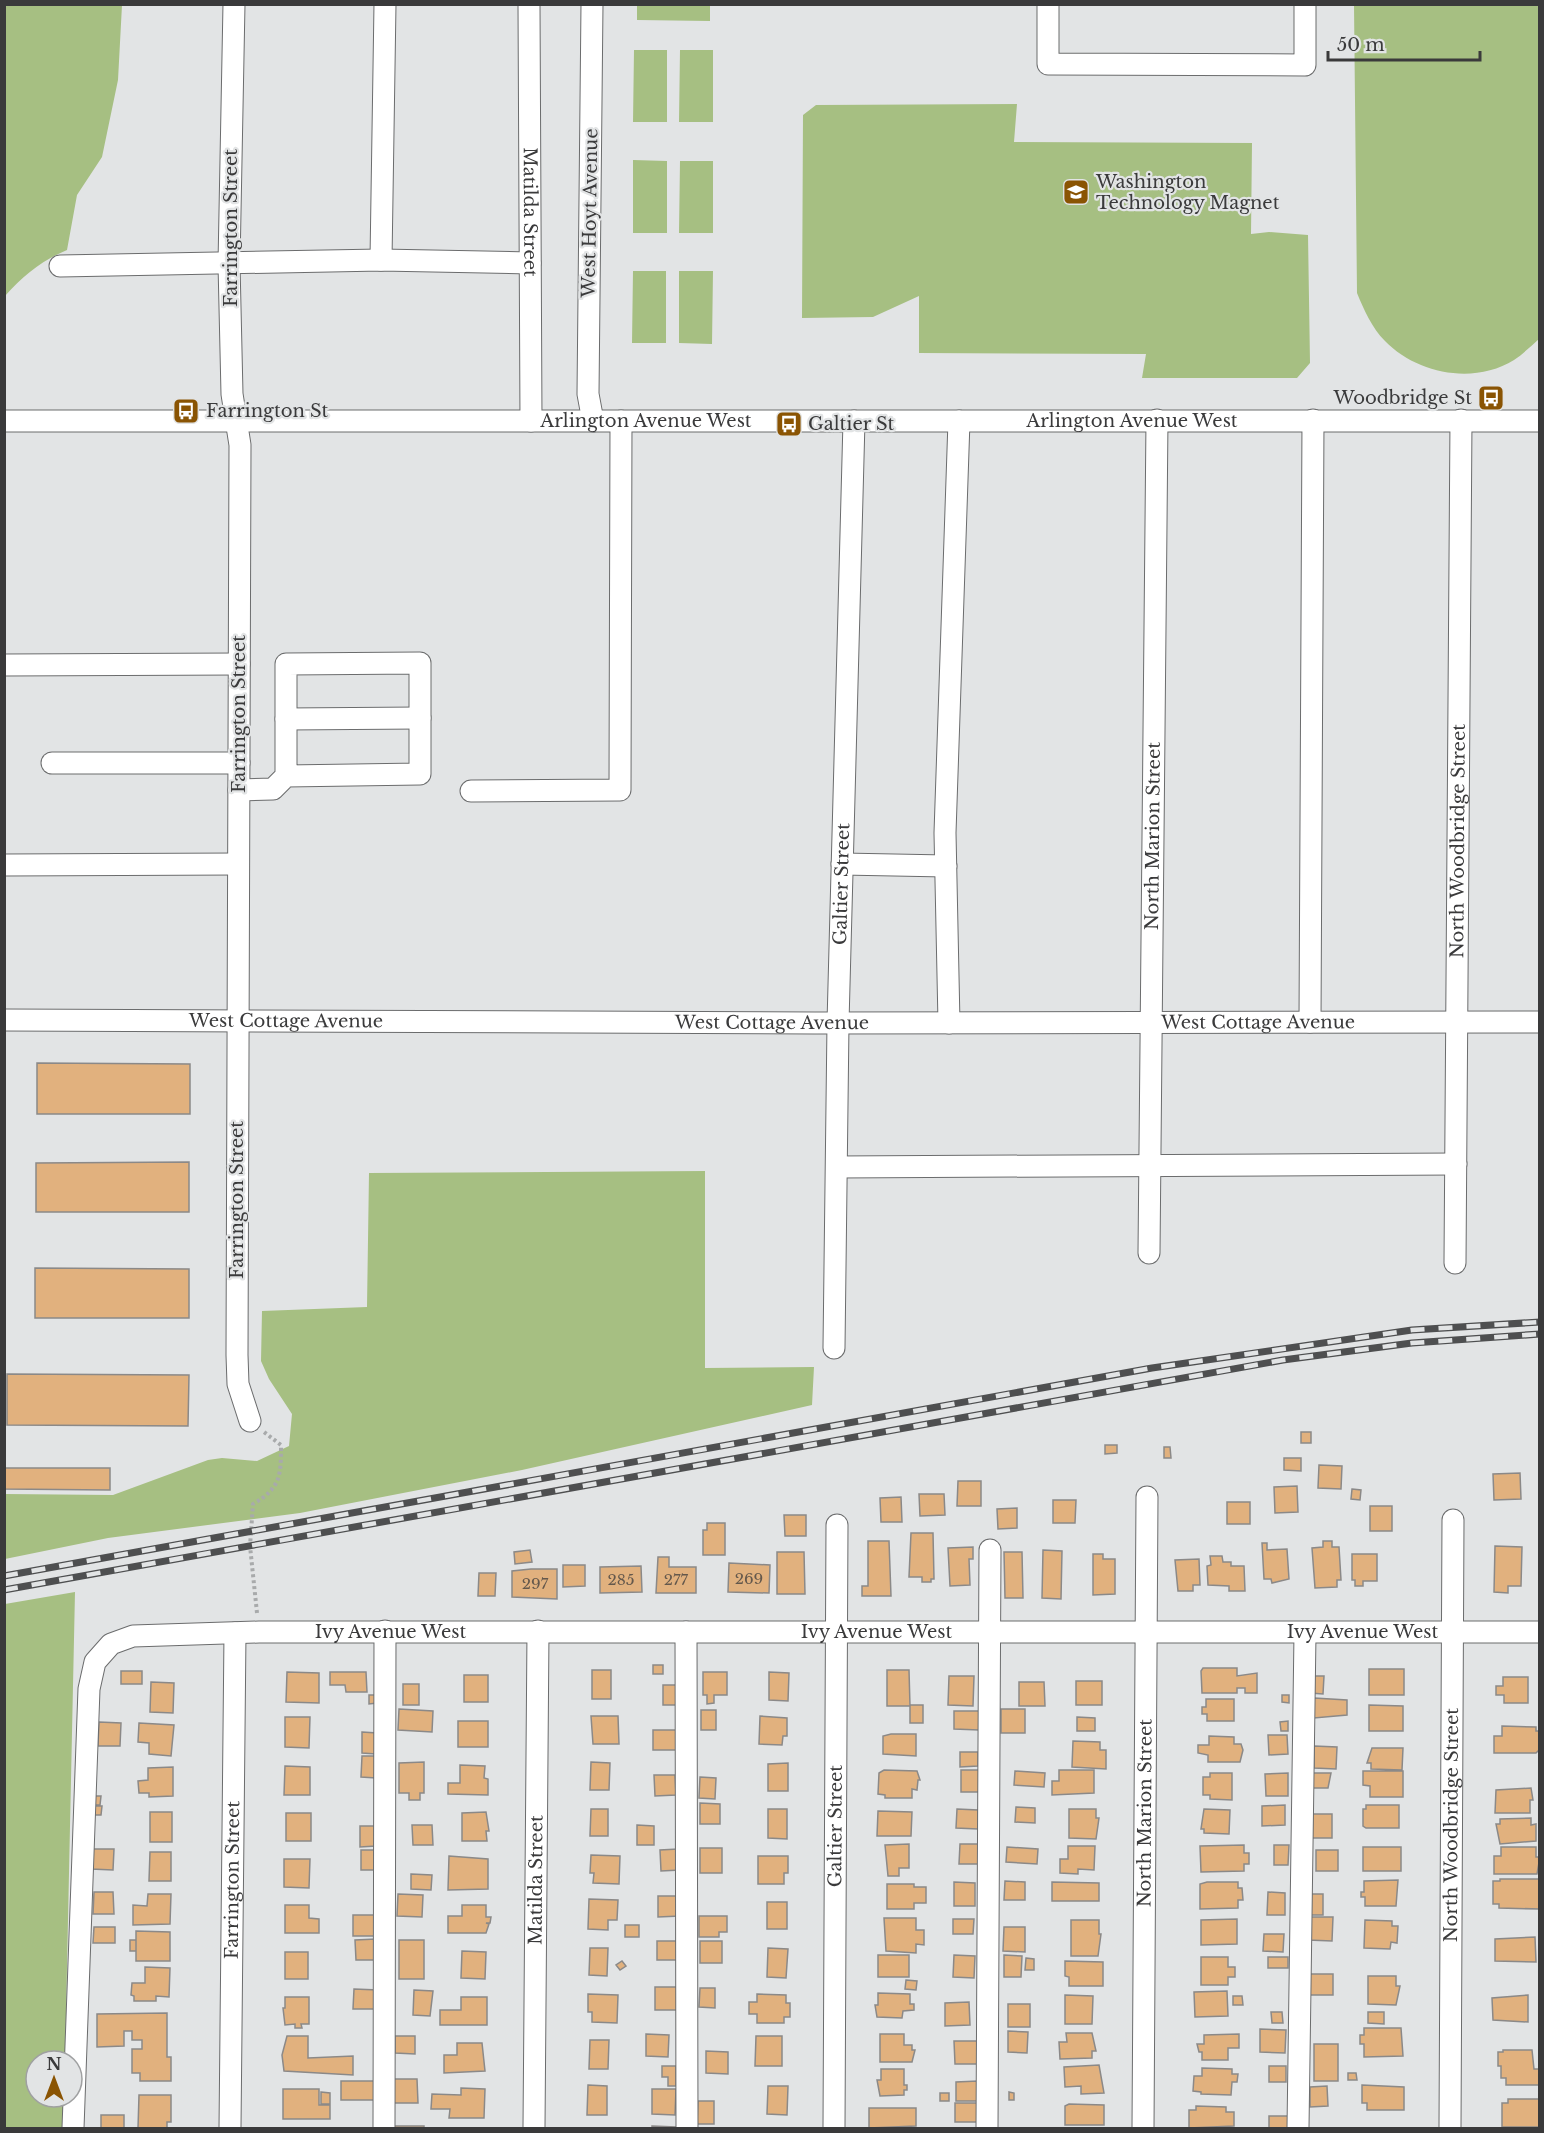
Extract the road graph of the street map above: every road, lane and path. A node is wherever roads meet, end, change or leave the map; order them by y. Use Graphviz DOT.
graph roads {
  1 [pos="234,4"];
  2 [pos="386,4"];
  3 [pos="529,4"];
  4 [pos="592,4"];
  5 [pos="1048,4"];
  6 [pos="1305,4"];
  7 [pos="381,260"];
  8 [pos="530,263"];
  9 [pos="229,264"];
  10 [pos="60,266"];
  11 [pos="1157,420"];
  12 [pos="1313,420"];
  13 [pos="1461,420"];
  14 [pos="4,421"];
  15 [pos="235,421"];
  16 [pos="531,421"];
  17 [pos="593,421"];
  18 [pos="621,421"];
  19 [pos="854,421"];
  20 [pos="959,421"];
  21 [pos="1539,421"];
  22 [pos="239,664"];
  23 [pos="4,665"];
  24 [pos="420,718"];
  25 [pos="286,719"];
  26 [pos="52,763"];
  27 [pos="239,763"];
  28 [pos="286,776"];
  29 [pos="239,790"];
  30 [pos="471,791"];
  31 [pos="238,864"];
  32 [pos="842,864"];
  33 [pos="4,865"];
  34 [pos="946,866"];
  35 [pos="4,1020"];
  36 [pos="238,1020"];
  37 [pos="1152,1022"];
  38 [pos="1310,1022"];
  39 [pos="1457,1022"];
  40 [pos="1539,1022"];
  41 [pos="838,1023"];
  42 [pos="949,1023"];
  43 [pos="1456,1164"];
  44 [pos="837,1167"];
  45 [pos="1150,1167"];
  46 [pos="1149,1253"];
  47 [pos="1455,1263"];
  48 [pos="834,1348"];
  49 [pos="250,1421"];
  50 [pos="1148,1497"];
  51 [pos="1454,1521"];
  52 [pos="837,1525"];
  53 [pos="990,1550"];
  54 [pos="385,1631"];
  55 [pos="538,1631"];
  56 [pos="990,1631"];
  57 [pos="259,1632"];
  58 [pos="686,1632"];
  59 [pos="835,1632"];
  60 [pos="1539,1632"];
  61 [pos="235,1633"];
  62 [pos="1146,1634"];
  63 [pos="1305,1634"];
  64 [pos="1453,1634"];
  65 [pos="73,2128"];
  66 [pos="230,2128"];
  67 [pos="384,2128"];
  68 [pos="534,2128"];
  69 [pos="687,2128"];
  70 [pos="834,2128"];
  71 [pos="987,2128"];
  72 [pos="1143,2128"];
  73 [pos="1298,2128"];
  74 [pos="1450,2128"];
  1 -- 9 [label="street, Farrington Street"];
  2 -- 7 [label="street"];
  3 -- 8 [label="street, Matilda Street"];
  4 -- 17 [label="street, West Hoyt Avenue"];
  5 -- 6 [label="street"];
  7 -- 8 [label="street"];
  7 -- 9 [label="street"];
  8 -- 16 [label="street, Matilda Street"];
  9 -- 10 [label="street"];
  9 -- 15 [label="street, Farrington Street"];
  11 -- 12 [label="street, Arlington Avenue West"];
  11 -- 20 [label="street, Arlington Avenue West"];
  11 -- 37 [label="street, North Marion Street"];
  12 -- 13 [label="street, Arlington Avenue West"];
  12 -- 38 [label="street"];
  13 -- 21 [label="street, Arlington Avenue West"];
  13 -- 39 [label="street, North Woodbridge Street"];
  14 -- 15 [label="street, Arlington Avenue West"];
  15 -- 16 [label="street, Arlington Avenue West"];
  15 -- 22 [label="street, Farrington Street"];
  16 -- 17 [label="street, Arlington Avenue West"];
  17 -- 18 [label="street, Arlington Avenue West"];
  18 -- 19 [label="street, Arlington Avenue West"];
  18 -- 30 [label="street"];
  19 -- 20 [label="street, Arlington Avenue West"];
  19 -- 32 [label="street, Galtier Street"];
  20 -- 34 [label="street"];
  22 -- 23 [label="street"];
  22 -- 27 [label="street, Farrington Street"];
  24 -- 25 [label="street"];
  24 -- 25 [label="street"];
  24 -- 28 [label="street"];
  25 -- 28 [label="street"];
  26 -- 27 [label="street"];
  27 -- 29 [label="street, Farrington Street"];
  28 -- 29 [label="street"];
  29 -- 31 [label="street, Farrington Street"];
  31 -- 33 [label="street"];
  31 -- 36 [label="street, Farrington Street"];
  32 -- 34 [label="street"];
  32 -- 41 [label="street, Galtier Street"];
  34 -- 42 [label="street"];
  35 -- 36 [label="street, West Cottage Avenue"];
  36 -- 41 [label="street, West Cottage Avenue"];
  36 -- 49 [label="street, Farrington Street"];
  37 -- 38 [label="street, West Cottage Avenue"];
  37 -- 42 [label="street, West Cottage Avenue"];
  37 -- 45 [label="street, North Marion Street"];
  38 -- 39 [label="street, West Cottage Avenue"];
  39 -- 40 [label="street, West Cottage Avenue"];
  39 -- 43 [label="street, North Woodbridge Street"];
  41 -- 42 [label="street, West Cottage Avenue"];
  41 -- 44 [label="street, Galtier Street"];
  43 -- 45 [label="street"];
  43 -- 47 [label="street, North Woodbridge Street"];
  44 -- 45 [label="street"];
  44 -- 48 [label="street, Galtier Street"];
  45 -- 46 [label="street, North Marion Street"];
  49 -- 57 [label="path"];
  50 -- 62 [label="street, North Marion Street"];
  51 -- 64 [label="street, North Woodbridge Street"];
  52 -- 59 [label="street, Galtier Street"];
  53 -- 56 [label="street"];
  54 -- 55 [label="street, Ivy Avenue West"];
  54 -- 57 [label="street, Ivy Avenue West"];
  54 -- 67 [label="street"];
  55 -- 58 [label="street, Ivy Avenue West"];
  55 -- 68 [label="street, Matilda Street"];
  56 -- 59 [label="street, Ivy Avenue West"];
  56 -- 62 [label="street, Ivy Avenue West"];
  56 -- 71 [label="street"];
  57 -- 61 [label="street, Ivy Avenue West"];
  58 -- 59 [label="street, Ivy Avenue West"];
  58 -- 69 [label="street"];
  59 -- 70 [label="street, Galtier Street"];
  60 -- 64 [label="street, Ivy Avenue West"];
  61 -- 65 [label="street, Ivy Avenue West"];
  61 -- 66 [label="street, Farrington Street"];
  62 -- 63 [label="street, Ivy Avenue West"];
  62 -- 72 [label="street, North Marion Street"];
  63 -- 64 [label="street, Ivy Avenue West"];
  63 -- 73 [label="street"];
  64 -- 74 [label="street, North Woodbridge Street"];
}
